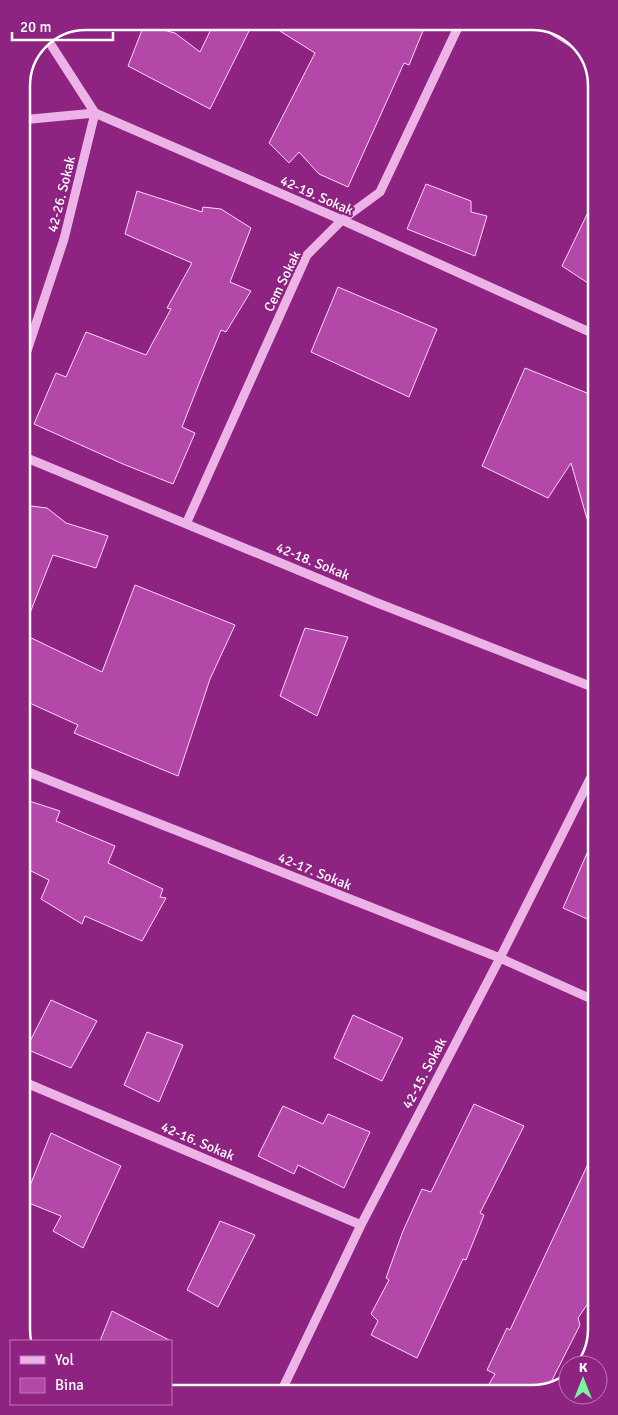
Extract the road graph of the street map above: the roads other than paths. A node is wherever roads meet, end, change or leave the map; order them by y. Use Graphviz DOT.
graph roads {
  1 [pos="457,30"];
  2 [pos="49,43"];
  3 [pos="95,113"];
  4 [pos="30,119"];
  5 [pos="342,220"];
  6 [pos="588,331"];
  7 [pos="30,342"];
  8 [pos="30,459"];
  9 [pos="186,524"];
  10 [pos="588,685"];
  11 [pos="30,773"];
  12 [pos="588,783"];
  13 [pos="500,958"];
  14 [pos="588,997"];
  15 [pos="30,1085"];
  16 [pos="361,1225"];
  17 [pos="284,1385"];
  1 -- 5 [label="street, Cem Sokak"];
  2 -- 3 [label="street"];
  3 -- 4 [label="street, 42-19. Sokak"];
  3 -- 5 [label="street, 42-19. Sokak"];
  3 -- 7 [label="street, 42-26. Sokak"];
  5 -- 6 [label="street, 42-19. Sokak"];
  5 -- 9 [label="street, Cem Sokak"];
  8 -- 9 [label="street, 42-18. Sokak"];
  9 -- 10 [label="street, 42-18. Sokak"];
  11 -- 13 [label="street, 42-17. Sokak"];
  12 -- 13 [label="street, 42-15. Sokak"];
  13 -- 14 [label="street, 42-17. Sokak"];
  13 -- 16 [label="street, 42-15. Sokak"];
  15 -- 16 [label="street, 42-16. Sokak"];
  16 -- 17 [label="street, 42-15. Sokak"];
}
